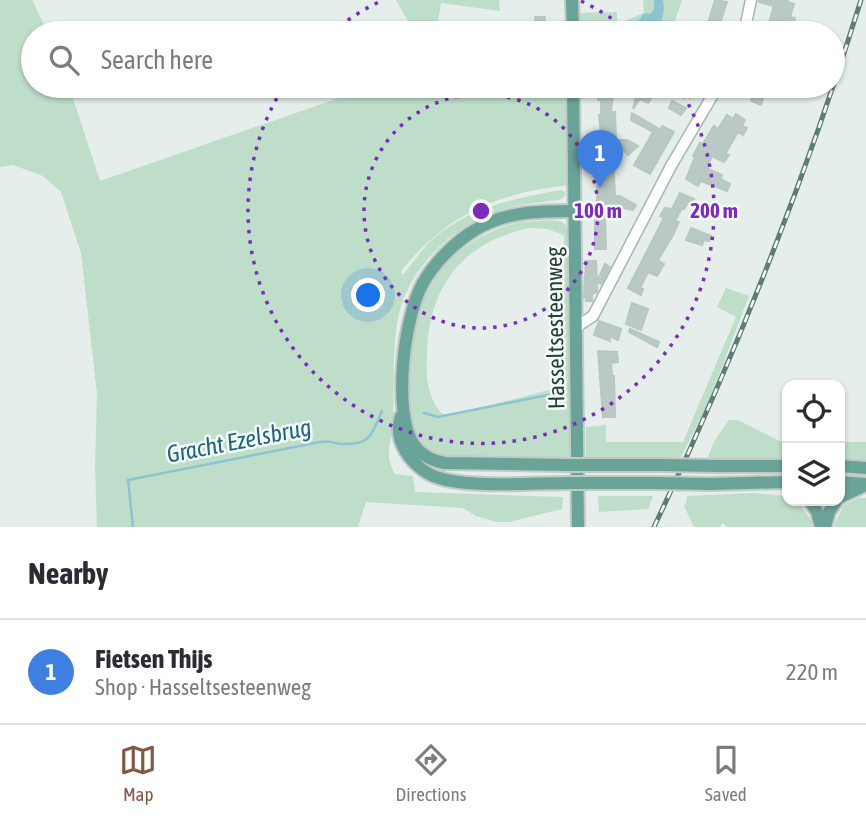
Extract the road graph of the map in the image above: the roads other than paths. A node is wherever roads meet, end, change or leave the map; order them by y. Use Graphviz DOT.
graph roads {
  1 [pos="572,0"];
  2 [pos="751,0"];
  3 [pos="573,21"];
  4 [pos="747,21"];
  5 [pos="573,98"];
  6 [pos="711,98"];
  7 [pos="575,211"];
  8 [pos="576,327"];
  9 [pos="403,409"];
  10 [pos="782,466"];
  11 [pos="845,467"];
  12 [pos="866,468"];
  13 [pos="845,483"];
  14 [pos="782,485"];
  15 [pos="866,485"];
  16 [pos="845,496"];
  17 [pos="813,506"];
  18 [pos="833,506"];
  19 [pos="579,527"];
  20 [pos="823,527"];
  1 -- 3 [label="main road"];
  2 -- 4 [label="street"];
  5 -- 7 [label="main road, Hasseltsesteenweg"];
  6 -- 8 [label="street"];
  7 -- 8 [label="main road, Hasseltsesteenweg"];
  7 -- 9 [label="main road"];
  8 -- 19 [label="main road, Hasseltsesteenweg"];
  9 -- 10 [label="main road, bridge"];
  9 -- 14 [label="main road, bridge"];
  11 -- 12 [label="main road"];
  13 -- 15 [label="main road"];
  15 -- 16 [label="main road"];
  17 -- 20 [label="main road"];
  18 -- 20 [label="main road"];
}
